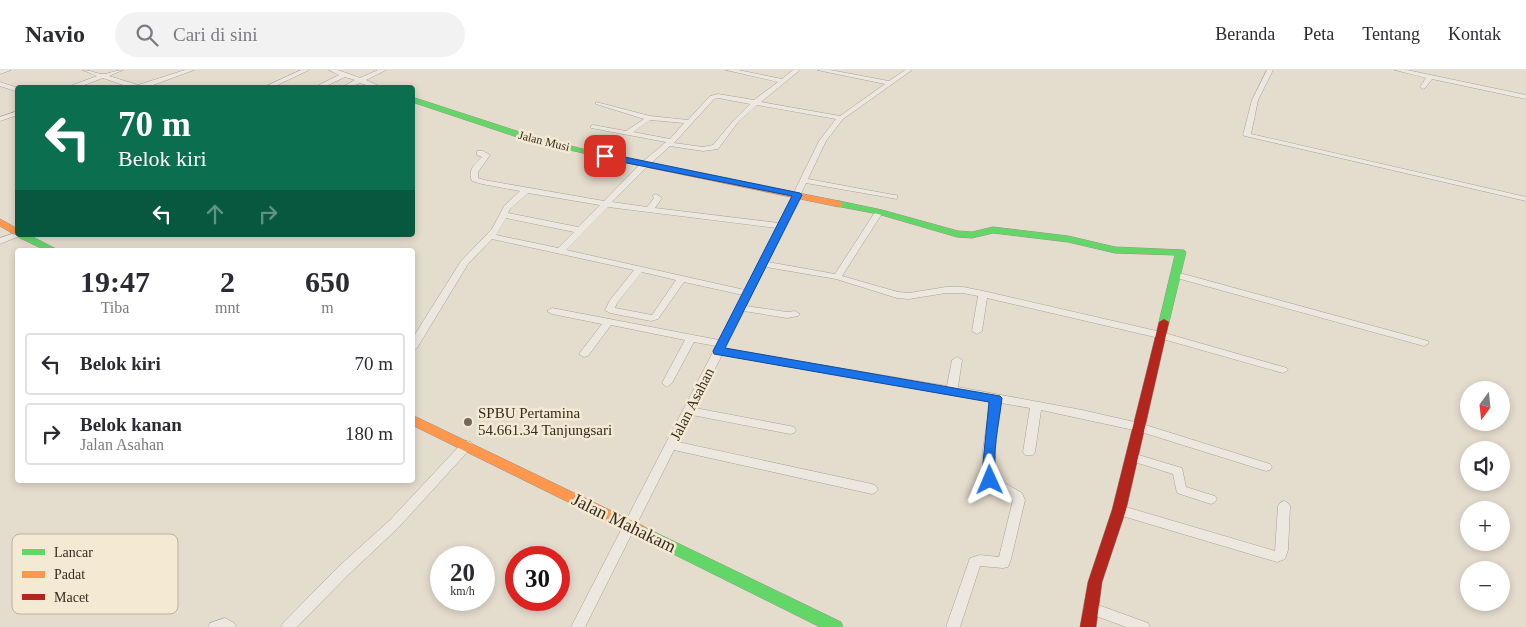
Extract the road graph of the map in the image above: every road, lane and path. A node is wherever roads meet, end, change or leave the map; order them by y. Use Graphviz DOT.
graph roads {
  1 [pos="8,70"];
  2 [pos="86,70"];
  3 [pos="120,70"];
  4 [pos="191,70"];
  5 [pos="306,70"];
  6 [pos="332,70"];
  7 [pos="383,70"];
  8 [pos="728,70"];
  9 [pos="797,70"];
  10 [pos="820,70"];
  11 [pos="908,70"];
  12 [pos="1270,70"];
  13 [pos="1403,71"];
  14 [pos="0,72"];
  15 [pos="883,73"];
  16 [pos="344,75"];
  17 [pos="104,76"];
  18 [pos="1430,77"];
  19 [pos="360,80"];
  20 [pos="784,81"];
  21 [pos="875,81"];
  22 [pos="888,83"];
  23 [pos="1,85"];
  24 [pos="77,85"];
  25 [pos="133,85"];
  26 [pos="146,85"];
  27 [pos="272,85"];
  28 [pos="322,85"];
  29 [pos="349,85"];
  30 [pos="372,85"];
  31 [pos="1423,87"];
  32 [pos="15,89"];
  33 [pos="1526,97"];
  34 [pos="415,100"];
  35 [pos="756,102"];
  36 [pos="598,103"];
  37 [pos="15,114"];
  38 [pos="649,118"];
  39 [pos="840,118"];
  40 [pos="0,119"];
  41 [pos="690,122"];
  42 [pos="593,127"];
  43 [pos="626,134"];
  44 [pos="671,142"];
  45 [pos="480,152"];
  46 [pos="644,165"];
  47 [pos="804,180"];
  48 [pos="527,190"];
  49 [pos="797,195"];
  50 [pos="656,196"];
  51 [pos="894,197"];
  52 [pos="1526,199"];
  53 [pos="605,204"];
  54 [pos="650,208"];
  55 [pos="878,212"];
  56 [pos="505,215"];
  57 [pos="0,222"];
  58 [pos="782,226"];
  59 [pos="15,230"];
  60 [pos="579,230"];
  61 [pos="15,234"];
  62 [pos="490,236"];
  63 [pos="28,237"];
  64 [pos="0,241"];
  65 [pos="49,248"];
  66 [pos="560,252"];
  67 [pos="764,264"];
  68 [pos="640,269"];
  69 [pos="840,273"];
  70 [pos="1176,275"];
  71 [pos="682,278"];
  72 [pos="748,293"];
  73 [pos="983,294"];
  74 [pos="741,308"];
  75 [pos="552,311"];
  76 [pos="795,314"];
  77 [pos="608,323"];
  78 [pos="977,331"];
  79 [pos="1161,335"];
  80 [pos="691,338"];
  81 [pos="415,343"];
  82 [pos="1424,343"];
  83 [pos="720,348"];
  84 [pos="584,354"];
  85 [pos="957,360"];
  86 [pos="1283,370"];
  87 [pos="667,382"];
  88 [pos="952,390"];
  89 [pos="996,398"];
  90 [pos="1036,405"];
  91 [pos="688,410"];
  92 [pos="415,420"];
  93 [pos="1140,427"];
  94 [pos="790,430"];
  95 [pos="467,445"];
  96 [pos="671,445"];
  97 [pos="1029,452"];
  98 [pos="1132,457"];
  99 [pos="1266,467"];
  100 [pos="872,489"];
  101 [pos="1211,499"];
  102 [pos="1284,506"];
  103 [pos="1120,510"];
  104 [pos="630,526"];
  105 [pos="1090,608"];
  106 [pos="215,627"];
  107 [pos="229,627"];
  108 [pos="288,627"];
  109 [pos="578,627"];
  110 [pos="836,627"];
  111 [pos="953,627"];
  112 [pos="1088,627"];
  113 [pos="1143,627"];
  1 -- 14 [label="street"];
  2 -- 17 [label="street"];
  3 -- 17 [label="street"];
  4 -- 26 [label="street"];
  5 -- 27 [label="street"];
  6 -- 16 [label="street"];
  7 -- 19 [label="street"];
  8 -- 20 [label="street"];
  9 -- 20 [label="street"];
  10 -- 21 [label="street"];
  11 -- 22 [label="street, Jalan Asahan"];
  12 -- 52 [label="street"];
  13 -- 18 [label="street"];
  15 -- 21 [label="street"];
  16 -- 19 [label="street"];
  16 -- 28 [label="street"];
  17 -- 24 [label="street"];
  17 -- 25 [label="street"];
  18 -- 31 [label="street"];
  18 -- 33 [label="street"];
  19 -- 29 [label="street"];
  19 -- 30 [label="street"];
  20 -- 35 [label="street"];
  21 -- 22 [label="street"];
  22 -- 39 [label="street, Jalan Asahan"];
  23 -- 32 [label="street"];
  34 -- 46 [label="street, Jalan Musi"];
  35 -- 39 [label="street"];
  35 -- 41 [label="street"];
  35 -- 44 [label="street"];
  36 -- 38 [label="street"];
  37 -- 40 [label="street"];
  38 -- 41 [label="street"];
  38 -- 43 [label="street"];
  39 -- 47 [label="street, Jalan Asahan"];
  41 -- 44 [label="street"];
  42 -- 43 [label="street"];
  43 -- 44 [label="street"];
  44 -- 46 [label="street"];
  45 -- 48 [label="street"];
  46 -- 49 [label="street, Jalan Musi"];
  46 -- 53 [label="street"];
  47 -- 49 [label="street, Jalan Asahan"];
  47 -- 51 [label="street"];
  48 -- 53 [label="street"];
  48 -- 56 [label="street"];
  49 -- 55 [label="street, Jalan Musi"];
  49 -- 58 [label="street, Jalan Asahan"];
  50 -- 54 [label="street"];
  53 -- 54 [label="street"];
  53 -- 60 [label="street"];
  54 -- 58 [label="street"];
  55 -- 69 [label="street"];
  55 -- 70 [label="street, Jalan Musi"];
  56 -- 60 [label="street"];
  56 -- 62 [label="street"];
  57 -- 59 [label="street"];
  58 -- 67 [label="street, Jalan Asahan"];
  60 -- 66 [label="street"];
  61 -- 64 [label="street"];
  62 -- 66 [label="street"];
  62 -- 81 [label="street"];
  63 -- 65 [label="street"];
  66 -- 68 [label="street"];
  67 -- 69 [label="street"];
  67 -- 72 [label="street, Jalan Asahan"];
  68 -- 71 [label="street"];
  68 -- 71 [label="street"];
  69 -- 73 [label="street"];
  70 -- 79 [label="street"];
  70 -- 82 [label="street"];
  71 -- 72 [label="street"];
  72 -- 74 [label="street, Jalan Asahan"];
  73 -- 78 [label="street"];
  73 -- 79 [label="street"];
  74 -- 76 [label="street"];
  74 -- 83 [label="street, Jalan Asahan"];
  75 -- 77 [label="street"];
  77 -- 80 [label="street"];
  77 -- 84 [label="street"];
  79 -- 86 [label="street"];
  79 -- 93 [label="street"];
  80 -- 83 [label="street"];
  80 -- 87 [label="street"];
  83 -- 88 [label="street"];
  83 -- 91 [label="street, Jalan Asahan"];
  85 -- 88 [label="street"];
  88 -- 89 [label="street"];
  89 -- 90 [label="street"];
  89 -- 111 [label="street"];
  90 -- 93 [label="street"];
  90 -- 97 [label="street"];
  91 -- 94 [label="street"];
  91 -- 96 [label="street, Jalan Asahan"];
  92 -- 95 [label="street, Jalan Mahakam"];
  93 -- 98 [label="street"];
  93 -- 99 [label="street"];
  95 -- 104 [label="street, Jalan Mahakam"];
  95 -- 108 [label="street"];
  96 -- 100 [label="street"];
  96 -- 104 [label="street, Jalan Asahan"];
  98 -- 101 [label="street"];
  98 -- 103 [label="street"];
  102 -- 103 [label="street"];
  103 -- 105 [label="street"];
  104 -- 109 [label="street, Jalan Asahan"];
  104 -- 110 [label="street, Jalan Mahakam"];
  105 -- 112 [label="street"];
  105 -- 113 [label="street"];
  106 -- 107 [label="street"];
}
